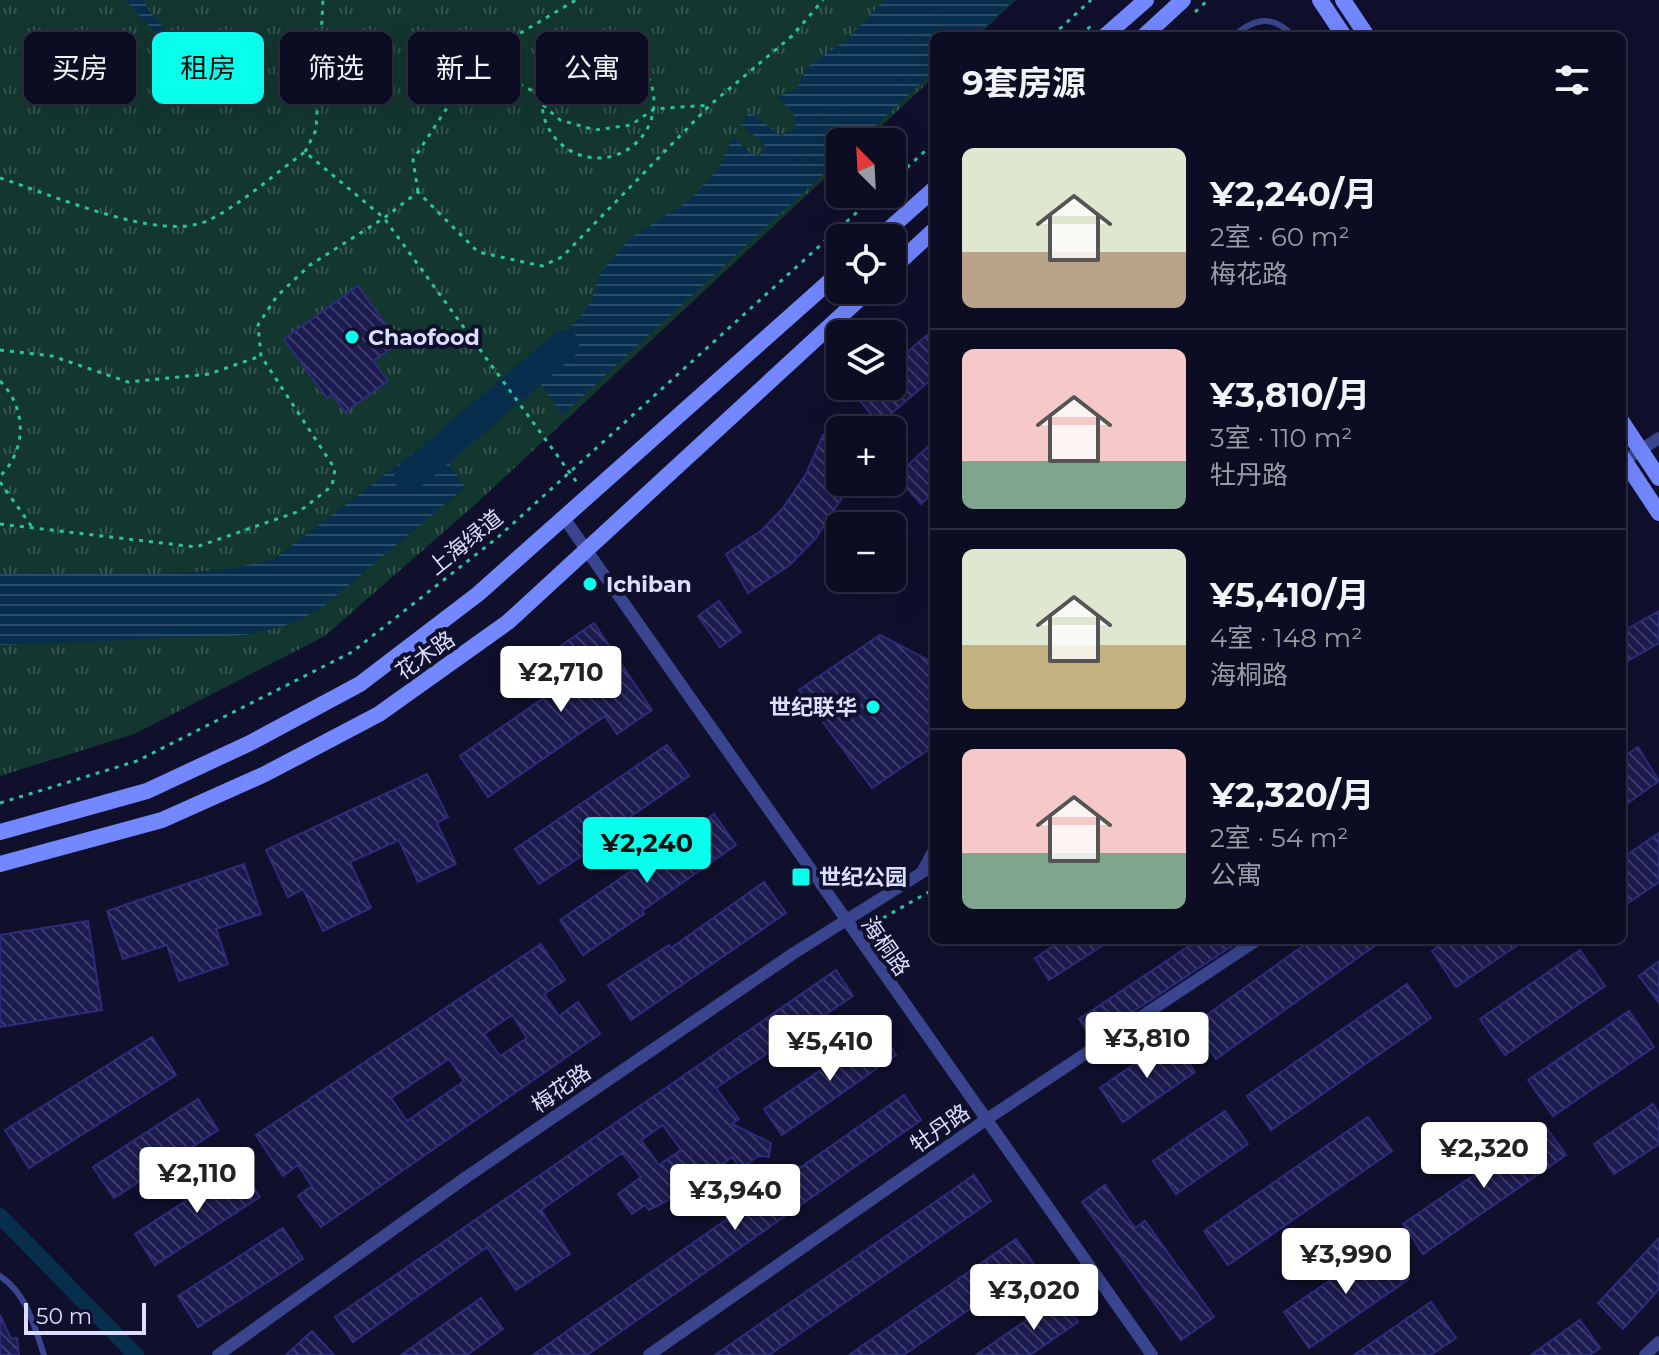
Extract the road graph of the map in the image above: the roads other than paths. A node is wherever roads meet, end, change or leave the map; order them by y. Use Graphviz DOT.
graph roads {
  1 [pos="1146,0"];
  2 [pos="1183,0"];
  3 [pos="1320,0"];
  4 [pos="1343,0"];
  5 [pos="1110,32"];
  6 [pos="1148,32"];
  7 [pos="1240,32"];
  8 [pos="1288,32"];
  9 [pos="1341,32"];
  10 [pos="1364,32"];
  11 [pos="930,193"];
  12 [pos="895,224"];
  13 [pos="930,234"];
  14 [pos="906,256"];
  15 [pos="826,284"];
  16 [pos="854,304"];
  17 [pos="1626,428"];
  18 [pos="1659,438"];
  19 [pos="1641,450"];
  20 [pos="1626,458"];
  21 [pos="1626,464"];
  22 [pos="1659,478"];
  23 [pos="1659,513"];
  24 [pos="564,518"];
  25 [pos="587,551"];
  26 [pos="0,832"];
  27 [pos="930,851"];
  28 [pos="0,864"];
  29 [pos="930,867"];
  30 [pos="917,875"];
  31 [pos="843,920"];
  32 [pos="1251,944"];
  33 [pos="984,1121"];
  34 [pos="0,1276"];
  35 [pos="1659,1342"];
  36 [pos="44,1355"];
  37 [pos="218,1355"];
  38 [pos="649,1355"];
  39 [pos="1152,1355"];
  40 [pos="1645,1355"];
  1 -- 5 [label="main road"];
  2 -- 6 [label="main road"];
  3 -- 9 [label="main road"];
  4 -- 10 [label="main road"];
  7 -- 8 [label="lane"];
  11 -- 12 [label="main road"];
  13 -- 14 [label="main road"];
  15 -- 24 [label="main road, 花木路"];
  16 -- 25 [label="main road, 花木路"];
  17 -- 19 [label="main road"];
  18 -- 19 [label="street"];
  19 -- 20 [label="street"];
  19 -- 22 [label="main road"];
  21 -- 23 [label="main road"];
  24 -- 25 [label="street, 海桐路"];
  24 -- 26 [label="main road, 花木路"];
  25 -- 28 [label="main road, 花木路"];
  25 -- 31 [label="street, 海桐路"];
  27 -- 30 [label="lane"];
  29 -- 30 [label="street, 梅花路"];
  30 -- 31 [label="street, 梅花路"];
  31 -- 33 [label="street, 海桐路"];
  31 -- 37 [label="street, 梅花路"];
  32 -- 33 [label="street, 牡丹路"];
  33 -- 38 [label="street, 牡丹路"];
  33 -- 39 [label="street, 海桐路"];
  34 -- 36 [label="lane"];
  35 -- 40 [label="street"];
}
